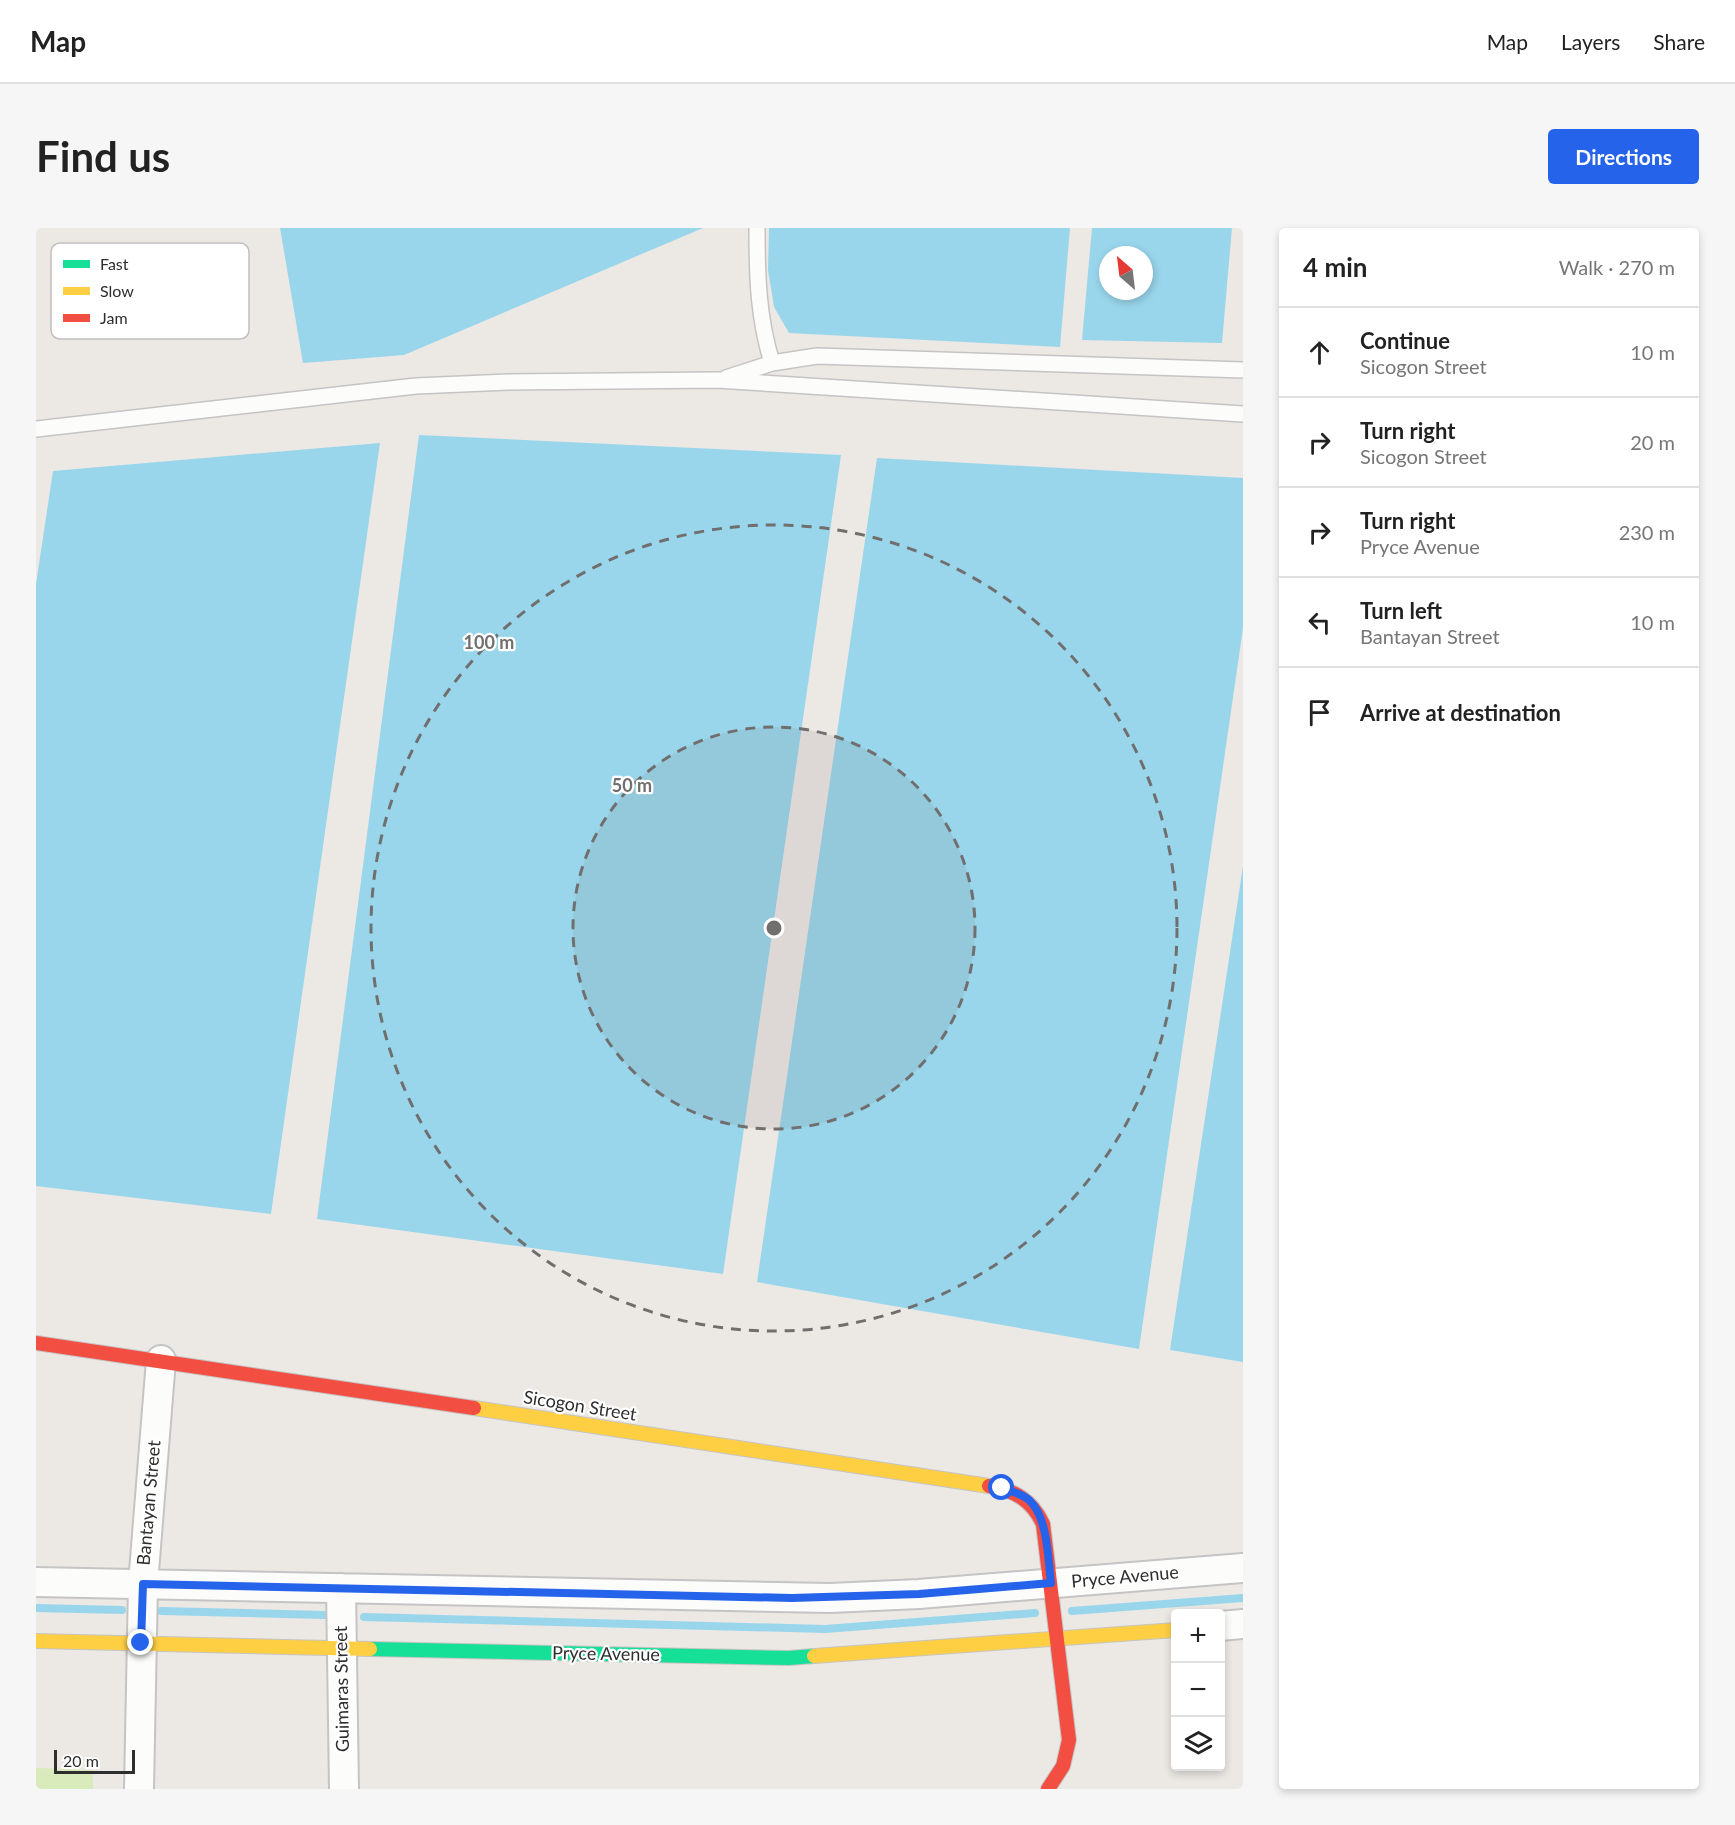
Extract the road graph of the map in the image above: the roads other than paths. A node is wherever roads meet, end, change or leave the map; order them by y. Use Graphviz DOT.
graph roads {
  1 [pos="757,228"];
  2 [pos="772,363"];
  3 [pos="1243,370"];
  4 [pos="717,380"];
  5 [pos="1243,414"];
  6 [pos="36,429"];
  7 [pos="36,1343"];
  8 [pos="161,1360"];
  9 [pos="1243,1568"];
  10 [pos="36,1582"];
  11 [pos="1051,1583"];
  12 [pos="143,1584"];
  13 [pos="341,1588"];
  14 [pos="1243,1624"];
  15 [pos="1225,1626"];
  16 [pos="1171,1630"];
  17 [pos="1058,1639"];
  18 [pos="36,1641"];
  19 [pos="141,1643"];
  20 [pos="342,1648"];
  21 [pos="139,1789"];
  22 [pos="344,1789"];
  23 [pos="1048,1789"];
  1 -- 2 [label="lane"];
  2 -- 3 [label="lane"];
  2 -- 4 [label="lane"];
  4 -- 5 [label="lane"];
  4 -- 6 [label="lane"];
  7 -- 8 [label="street, Sicogon Street"];
  8 -- 11 [label="street, Sicogon Street"];
  8 -- 12 [label="street, Bantayan Street"];
  9 -- 11 [label="street, Pryce Avenue"];
  10 -- 12 [label="street, Pryce Avenue"];
  11 -- 13 [label="street, Pryce Avenue"];
  11 -- 17 [label="street, Sicogon Street"];
  12 -- 13 [label="street, Pryce Avenue"];
  12 -- 19 [label="street, Bantayan Street"];
  13 -- 20 [label="street, Guimaras Street"];
  14 -- 15 [label="street"];
  16 -- 17 [label="street, Pryce Avenue"];
  17 -- 20 [label="street, Pryce Avenue"];
  17 -- 23 [label="street, Sicogon Street"];
  18 -- 19 [label="street, Pryce Avenue"];
  19 -- 20 [label="street, Pryce Avenue"];
  19 -- 21 [label="street, Bantayan Street"];
  20 -- 22 [label="street, Guimaras Street"];
}
